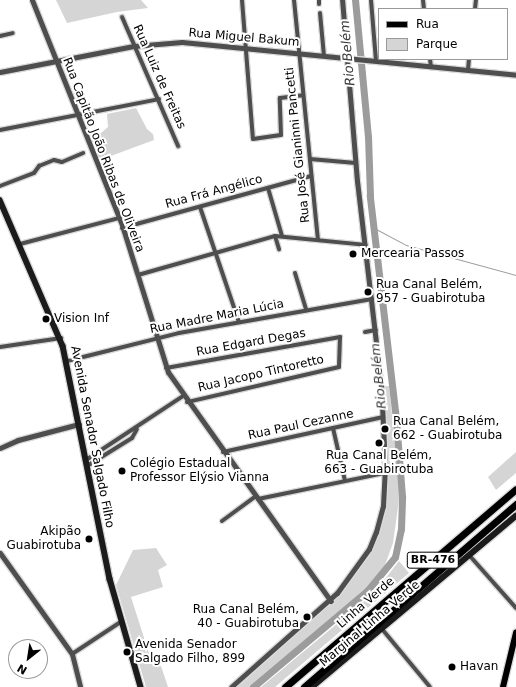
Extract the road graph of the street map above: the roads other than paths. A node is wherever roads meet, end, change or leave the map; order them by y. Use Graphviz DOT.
graph roads {
  1 [pos="32,0"];
  2 [pos="242,0"];
  3 [pos="294,0"];
  4 [pos="342,0"];
  5 [pos="371,0"];
  6 [pos="320,13"];
  7 [pos="122,17"];
  8 [pos="13,33"];
  9 [pos="0,36"];
  10 [pos="134,46"];
  11 [pos="245,47"];
  12 [pos="299,53"];
  13 [pos="324,56"];
  14 [pos="349,58"];
  15 [pos="430,60"];
  16 [pos="469,60"];
  17 [pos="56,61"];
  18 [pos="373,61"];
  19 [pos="431,66"];
  20 [pos="468,70"];
  21 [pos="0,72"];
  22 [pos="516,75"];
  23 [pos="303,95"];
  24 [pos="158,99"];
  25 [pos="76,115"];
  26 [pos="0,130"];
  27 [pos="178,146"];
  28 [pos="83,153"];
  29 [pos="310,159"];
  30 [pos="356,163"];
  31 [pos="311,176"];
  32 [pos="0,186"];
  33 [pos="268,188"];
  34 [pos="0,200"];
  35 [pos="200,207"];
  36 [pos="119,218"];
  37 [pos="122,228"];
  38 [pos="275,236"];
  39 [pos="282,236"];
  40 [pos="318,240"];
  41 [pos="20,244"];
  42 [pos="366,245"];
  43 [pos="279,249"];
  44 [pos="216,253"];
  45 [pos="295,273"];
  46 [pos="138,275"];
  47 [pos="372,299"];
  48 [pos="306,310"];
  49 [pos="239,322"];
  50 [pos="376,330"];
  51 [pos="365,332"];
  52 [pos="340,337"];
  53 [pos="61,338"];
  54 [pos="158,338"];
  55 [pos="0,347"];
  56 [pos="67,361"];
  57 [pos="166,368"];
  58 [pos="183,396"];
  59 [pos="187,402"];
  60 [pos="383,417"];
  61 [pos="79,424"];
  62 [pos="333,428"];
  63 [pos="0,448"];
  64 [pos="223,452"];
  65 [pos="86,463"];
  66 [pos="385,473"];
  67 [pos="345,481"];
  68 [pos="516,489"];
  69 [pos="257,497"];
  70 [pos="516,504"];
  71 [pos="516,516"];
  72 [pos="222,521"];
  73 [pos="0,553"];
  74 [pos="470,554"];
  75 [pos="330,601"];
  76 [pos="516,608"];
  77 [pos="122,621"];
  78 [pos="382,629"];
  79 [pos="516,633"];
  80 [pos="72,654"];
  81 [pos="80,687"];
  82 [pos="141,687"];
  83 [pos="231,687"];
  84 [pos="285,687"];
  85 [pos="304,687"];
  86 [pos="312,687"];
  87 [pos="430,687"];
  88 [pos="503,687"];
  1 -- 17 [label="street, Rua Capitão João Ribas de Oliveira"];
  2 -- 11 [label="street"];
  3 -- 12 [label="street, Rua José Gianinni Pancetti"];
  4 -- 14 [label="street"];
  5 -- 18 [label="street"];
  6 -- 13 [label="street"];
  7 -- 10 [label="street, Rua Luiz de Freitas"];
  8 -- 9 [label="street"];
  10 -- 11 [label="street, Rua Miguel Bakum"];
  10 -- 17 [label="street, Rua Miguel Bakum"];
  10 -- 24 [label="street, Rua Luiz de Freitas"];
  11 -- 12 [label="street, Rua Miguel Bakum"];
  11 -- 23 [label="street"];
  12 -- 13 [label="street, Rua Miguel Bakum"];
  12 -- 23 [label="street, Rua José Gianinni Pancetti"];
  13 -- 14 [label="street, Rua Miguel Bakum"];
  14 -- 18 [label="street, Rua Miguel Bakum"];
  14 -- 30 [label="street"];
  15 -- 19 [label="street"];
  16 -- 20 [label="street"];
  17 -- 21 [label="street, Rua Miguel Bakum"];
  17 -- 25 [label="street, Rua Capitão João Ribas de Oliveira"];
  18 -- 19 [label="street, Rua Miguel Bakum"];
  19 -- 20 [label="street, Rua Miguel Bakum"];
  20 -- 22 [label="street, Rua Miguel Bakum"];
  23 -- 29 [label="street, Rua José Gianinni Pancetti"];
  24 -- 25 [label="street"];
  24 -- 27 [label="street, Rua Luiz de Freitas"];
  25 -- 26 [label="street"];
  25 -- 36 [label="street, Rua Capitão João Ribas de Oliveira"];
  28 -- 32 [label="street"];
  29 -- 30 [label="street"];
  29 -- 31 [label="street, Rua José Gianinni Pancetti"];
  30 -- 42 [label="street"];
  31 -- 33 [label="street, Rua Frá Angélico"];
  31 -- 40 [label="street, Rua José Gianinni Pancetti"];
  33 -- 35 [label="street, Rua Frá Angélico"];
  33 -- 39 [label="street"];
  34 -- 41 [label="main road, Avenida Senador Salgado Filho"];
  35 -- 37 [label="street, Rua Frá Angélico"];
  35 -- 44 [label="street"];
  36 -- 37 [label="street, Rua Capitão João Ribas de Oliveira"];
  36 -- 41 [label="street"];
  37 -- 46 [label="street, Rua Capitão João Ribas de Oliveira"];
  38 -- 39 [label="street"];
  38 -- 43 [label="street"];
  38 -- 44 [label="street"];
  39 -- 40 [label="street"];
  40 -- 42 [label="street"];
  41 -- 53 [label="main road, Avenida Senador Salgado Filho"];
  42 -- 47 [label="street"];
  44 -- 46 [label="street"];
  44 -- 49 [label="street"];
  45 -- 48 [label="street"];
  46 -- 54 [label="street, Rua Capitão João Ribas de Oliveira"];
  47 -- 48 [label="street, Rua Madre Maria Lúcia"];
  47 -- 50 [label="street"];
  48 -- 49 [label="street, Rua Madre Maria Lúcia"];
  49 -- 54 [label="street, Rua Madre Maria Lúcia"];
  50 -- 51 [label="street"];
  50 -- 60 [label="street"];
  52 -- 57 [label="street, Rua Edgard Degas"];
  52 -- 59 [label="street, Rua Jacopo Tintoretto"];
  53 -- 55 [label="street"];
  53 -- 56 [label="main road, Avenida Senador Salgado Filho"];
  54 -- 56 [label="street, Rua Madre Maria Lúcia"];
  54 -- 57 [label="street, Rua Capitão João Ribas de Oliveira"];
  56 -- 61 [label="main road, Avenida Senador Salgado Filho"];
  57 -- 58 [label="street, Rua Capitão João Ribas de Oliveira"];
  58 -- 59 [label="street, Rua Capitão João Ribas de Oliveira"];
  58 -- 65 [label="street"];
  59 -- 64 [label="street, Rua Capitão João Ribas de Oliveira"];
  60 -- 62 [label="street, Rua Paul Cezanne"];
  60 -- 66 [label="street"];
  61 -- 63 [label="street"];
  61 -- 65 [label="main road, Avenida Senador Salgado Filho"];
  62 -- 64 [label="street, Rua Paul Cezanne"];
  62 -- 67 [label="street"];
  64 -- 69 [label="street, Rua Capitão João Ribas de Oliveira"];
  65 -- 77 [label="main road, Avenida Senador Salgado Filho"];
  66 -- 67 [label="street"];
  66 -- 75 [label="street"];
  67 -- 69 [label="street"];
  68 -- 84 [label="highway, Linha Verde / BR-476"];
  69 -- 72 [label="street"];
  69 -- 75 [label="street, Rua Capitão João Ribas de Oliveira"];
  70 -- 85 [label="highway, Linha Verde / BR-476"];
  71 -- 74 [label="main road, Marginal Linha Verde"];
  73 -- 80 [label="street"];
  74 -- 76 [label="street"];
  74 -- 78 [label="main road, Marginal Linha Verde"];
  75 -- 83 [label="street"];
  77 -- 80 [label="street"];
  77 -- 82 [label="main road, Avenida Senador Salgado Filho"];
  78 -- 86 [label="main road, Marginal Linha Verde"];
  78 -- 87 [label="street"];
  79 -- 88 [label="main road"];
  80 -- 81 [label="street"];
}
